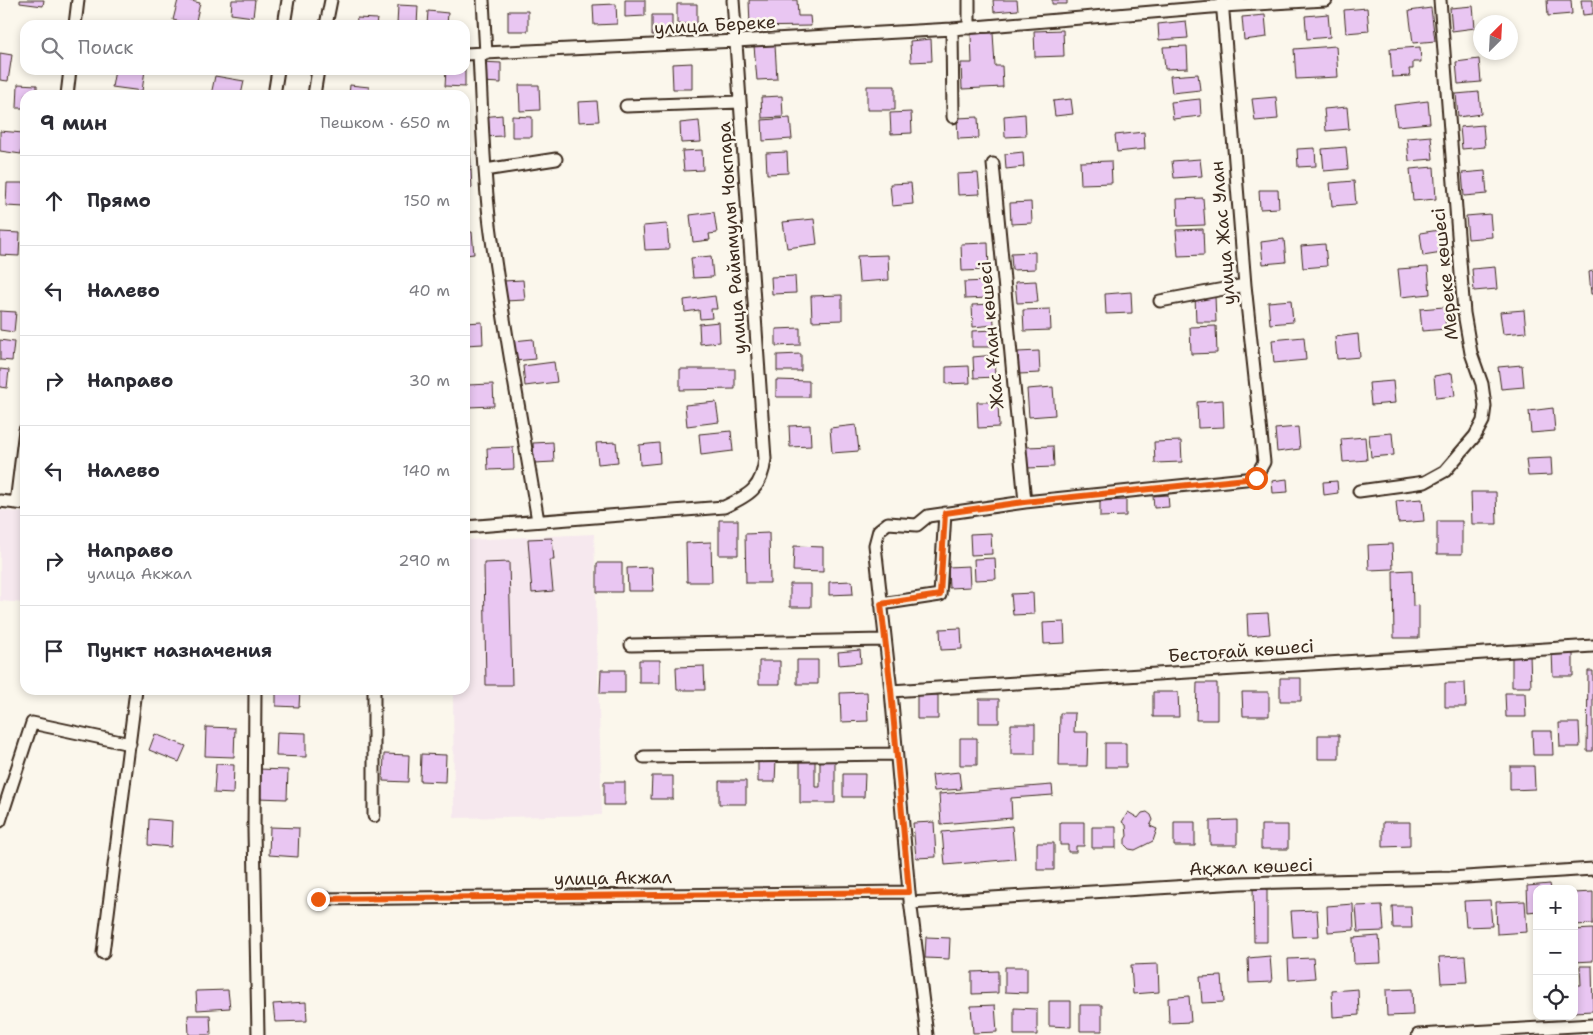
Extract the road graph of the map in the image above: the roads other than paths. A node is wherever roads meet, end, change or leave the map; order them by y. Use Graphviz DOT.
graph roads {
  1 [pos="78,0"];
  2 [pos="288,0"];
  3 [pos="331,0"];
  4 [pos="484,0"];
  5 [pos="733,0"];
  6 [pos="969,0"];
  7 [pos="1326,0"];
  8 [pos="1440,0"];
  9 [pos="1222,3"];
  10 [pos="76,20"];
  11 [pos="285,20"];
  12 [pos="327,20"];
  13 [pos="969,28"];
  14 [pos="952,29"];
  15 [pos="736,42"];
  16 [pos="470,54"];
  17 [pos="482,54"];
  18 [pos="69,75"];
  19 [pos="277,75"];
  20 [pos="317,75"];
  21 [pos="67,90"];
  22 [pos="275,90"];
  23 [pos="315,90"];
  24 [pos="740,102"];
  25 [pos="626,106"];
  26 [pos="953,117"];
  27 [pos="556,159"];
  28 [pos="993,164"];
  29 [pos="485,170"];
  30 [pos="1245,285"];
  31 [pos="1160,301"];
  32 [pos="1359,491"];
  33 [pos="0,502"];
  34 [pos="1024,502"];
  35 [pos="20,503"];
  36 [pos="945,513"];
  37 [pos="538,521"];
  38 [pos="470,527"];
  39 [pos="881,604"];
  40 [pos="884,640"];
  41 [pos="631,645"];
  42 [pos="1593,646"];
  43 [pos="891,690"];
  44 [pos="135,695"];
  45 [pos="255,695"];
  46 [pos="374,695"];
  47 [pos="130,744"];
  48 [pos="896,754"];
  49 [pos="644,757"];
  50 [pos="374,816"];
  51 [pos="0,821"];
  52 [pos="1593,870"];
  53 [pos="909,898"];
  54 [pos="318,899"];
  55 [pos="103,953"];
  56 [pos="1593,1025"];
  57 [pos="258,1035"];
  58 [pos="927,1035"];
  59 [pos="1418,1035"];
  1 -- 10 [label="street"];
  2 -- 11 [label="street"];
  3 -- 12 [label="street"];
  4 -- 17 [label="street"];
  5 -- 15 [label="street, улица Райымулы Чокпара"];
  6 -- 13 [label="street"];
  7 -- 9 [label="street, улица Береке"];
  8 -- 32 [label="street, Мереке көшесі"];
  9 -- 13 [label="street, улица Береке"];
  9 -- 30 [label="street, улица Жас Улан"];
  13 -- 14 [label="street, улица Береке"];
  14 -- 15 [label="street, улица Береке"];
  14 -- 26 [label="street"];
  15 -- 17 [label="street, улица Береке"];
  15 -- 24 [label="street, улица Райымулы Чокпара"];
  16 -- 17 [label="street, улица Береке"];
  17 -- 29 [label="street"];
  18 -- 21 [label="street"];
  19 -- 22 [label="street"];
  20 -- 23 [label="street"];
  24 -- 25 [label="street"];
  24 -- 37 [label="street, улица Райымулы Чокпара"];
  27 -- 29 [label="street"];
  28 -- 34 [label="street, Жас Ұлан көшесі"];
  29 -- 37 [label="street"];
  30 -- 31 [label="street"];
  30 -- 34 [label="street, улица Жас Улан"];
  33 -- 35 [label="street"];
  34 -- 36 [label="street"];
  36 -- 39 [label="street"];
  36 -- 39 [label="street"];
  37 -- 38 [label="street"];
  39 -- 40 [label="street"];
  40 -- 41 [label="street"];
  40 -- 43 [label="street"];
  42 -- 43 [label="street, Бестоғай көшесі"];
  43 -- 48 [label="street"];
  44 -- 47 [label="street"];
  45 -- 57 [label="street"];
  46 -- 50 [label="street"];
  47 -- 51 [label="street"];
  47 -- 55 [label="street"];
  48 -- 49 [label="street"];
  48 -- 53 [label="street"];
  52 -- 53 [label="street, Ақжал көшесі"];
  53 -- 54 [label="street, улица Акжал"];
  53 -- 58 [label="street"];
  56 -- 59 [label="street"];
}
